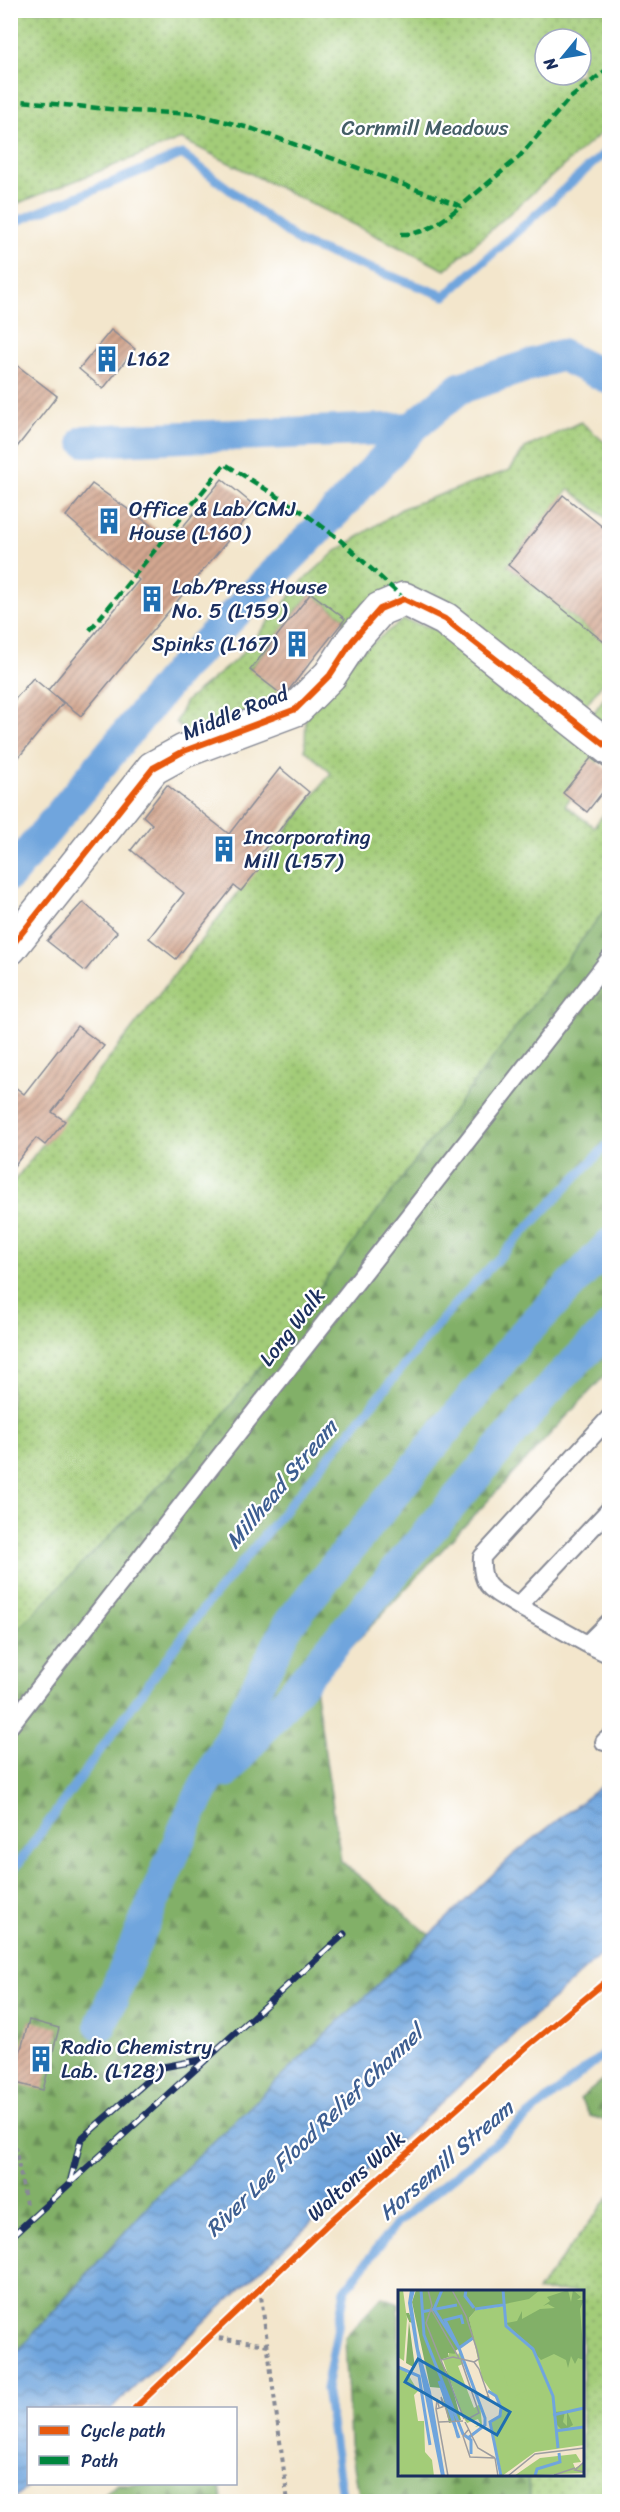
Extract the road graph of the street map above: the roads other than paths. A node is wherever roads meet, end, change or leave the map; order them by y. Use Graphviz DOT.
graph roads {
  1 [pos="609,749"];
  2 [pos="10,948"];
  3 [pos="609,958"];
  4 [pos="609,1417"];
  5 [pos="609,1509"];
  6 [pos="518,1606"];
  7 [pos="609,1621"];
  8 [pos="587,1644"];
  9 [pos="609,1655"];
  10 [pos="10,1726"];
  1 -- 2 [label="street, Middle Road"];
  3 -- 10 [label="lane, Long Walk"];
  4 -- 6 [label="lane"];
  5 -- 6 [label="lane"];
  6 -- 8 [label="lane"];
  7 -- 8 [label="lane"];
  8 -- 9 [label="lane"];
}
